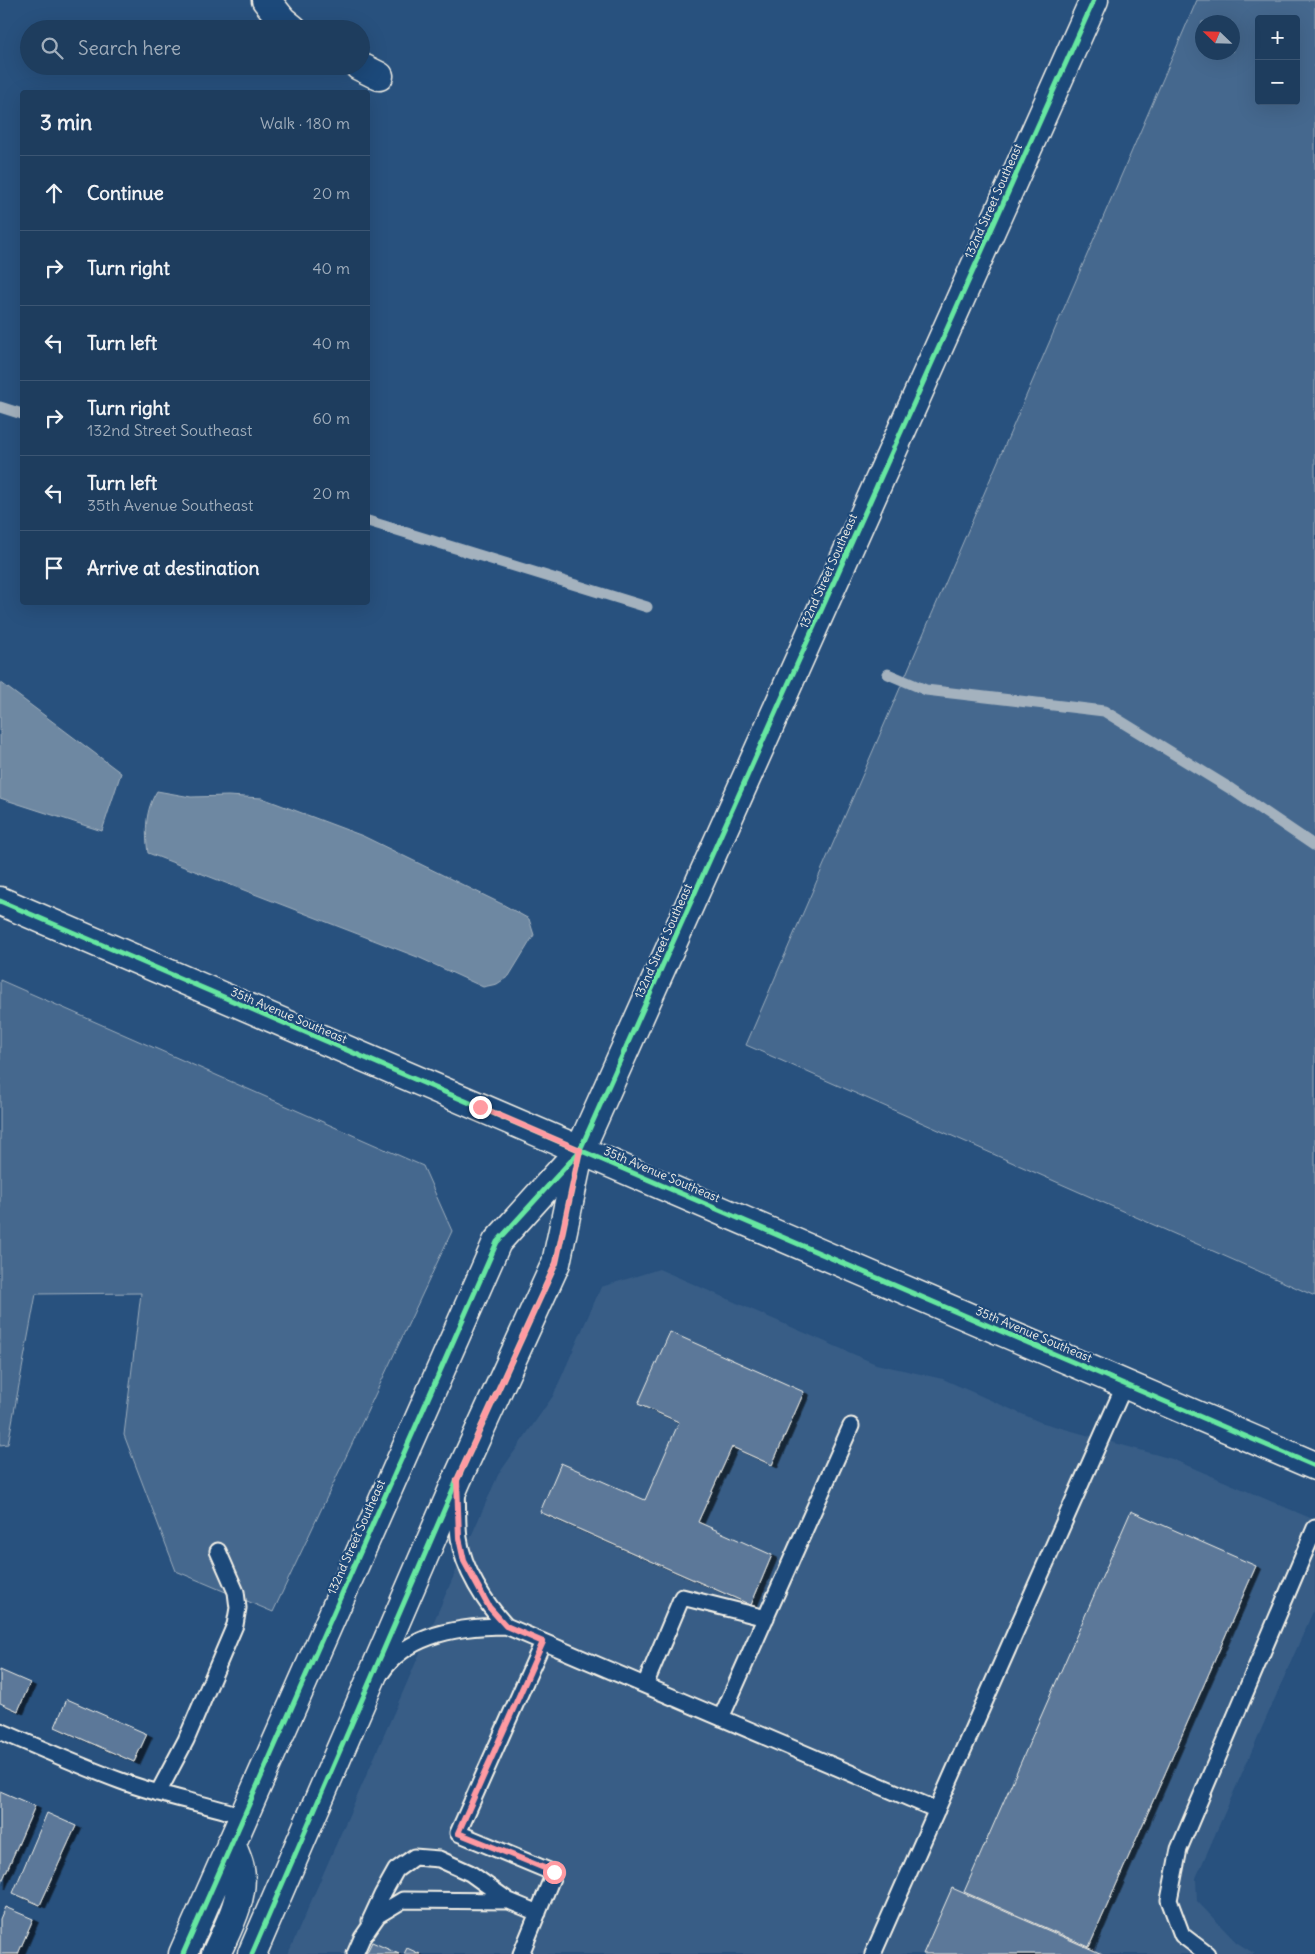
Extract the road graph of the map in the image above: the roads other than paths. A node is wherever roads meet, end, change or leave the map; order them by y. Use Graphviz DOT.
graph roads {
  1 [pos="266,0"];
  2 [pos="1094,0"];
  3 [pos="282,20"];
  4 [pos="0,902"];
  5 [pos="580,1150"];
  6 [pos="1125,1384"];
  7 [pos="851,1426"];
  8 [pos="1315,1466"];
  9 [pos="457,1480"];
  10 [pos="1315,1528"];
  11 [pos="218,1551"];
  12 [pos="766,1618"];
  13 [pos="506,1626"];
  14 [pos="543,1642"];
  15 [pos="645,1685"];
  16 [pos="355,1713"];
  17 [pos="722,1718"];
  18 [pos="0,1731"];
  19 [pos="158,1794"];
  20 [pos="937,1810"];
  21 [pos="244,1816"];
  22 [pos="231,1844"];
  23 [pos="509,1901"];
  24 [pos="538,1913"];
  25 [pos="362,1938"];
  26 [pos="183,1954"];
  27 [pos="216,1954"];
  28 [pos="252,1954"];
  29 [pos="355,1954"];
  30 [pos="520,1954"];
  31 [pos="873,1954"];
  32 [pos="1207,1954"];
  1 -- 3 [label="main road"];
  2 -- 5 [label="main road, 132nd Street Southeast"];
  4 -- 5 [label="main road, 35th Avenue Southeast"];
  5 -- 6 [label="main road, 35th Avenue Southeast"];
  5 -- 9 [label="main road, 132nd Street Southeast"];
  5 -- 21 [label="main road, 132nd Street Southeast"];
  6 -- 8 [label="main road, 35th Avenue Southeast"];
  6 -- 20 [label="lane"];
  7 -- 12 [label="lane"];
  9 -- 13 [label="lane"];
  9 -- 16 [label="main road, 132nd Street Southeast"];
  10 -- 32 [label="lane"];
  11 -- 19 [label="lane"];
  12 -- 15 [label="lane"];
  12 -- 17 [label="lane"];
  13 -- 14 [label="lane"];
  13 -- 16 [label="lane"];
  14 -- 15 [label="lane"];
  14 -- 24 [label="lane"];
  15 -- 17 [label="lane"];
  16 -- 28 [label="main road, 132nd Street Southeast"];
  17 -- 20 [label="lane"];
  18 -- 19 [label="lane"];
  19 -- 21 [label="lane"];
  20 -- 31 [label="lane"];
  21 -- 22 [label="main road, 132nd Street Southeast"];
  22 -- 26 [label="main road, 132nd Street Southeast"];
  22 -- 27 [label="main road"];
  23 -- 24 [label="lane"];
  23 -- 25 [label="lane"];
  23 -- 25 [label="lane"];
  24 -- 30 [label="lane"];
  25 -- 29 [label="lane"];
}
